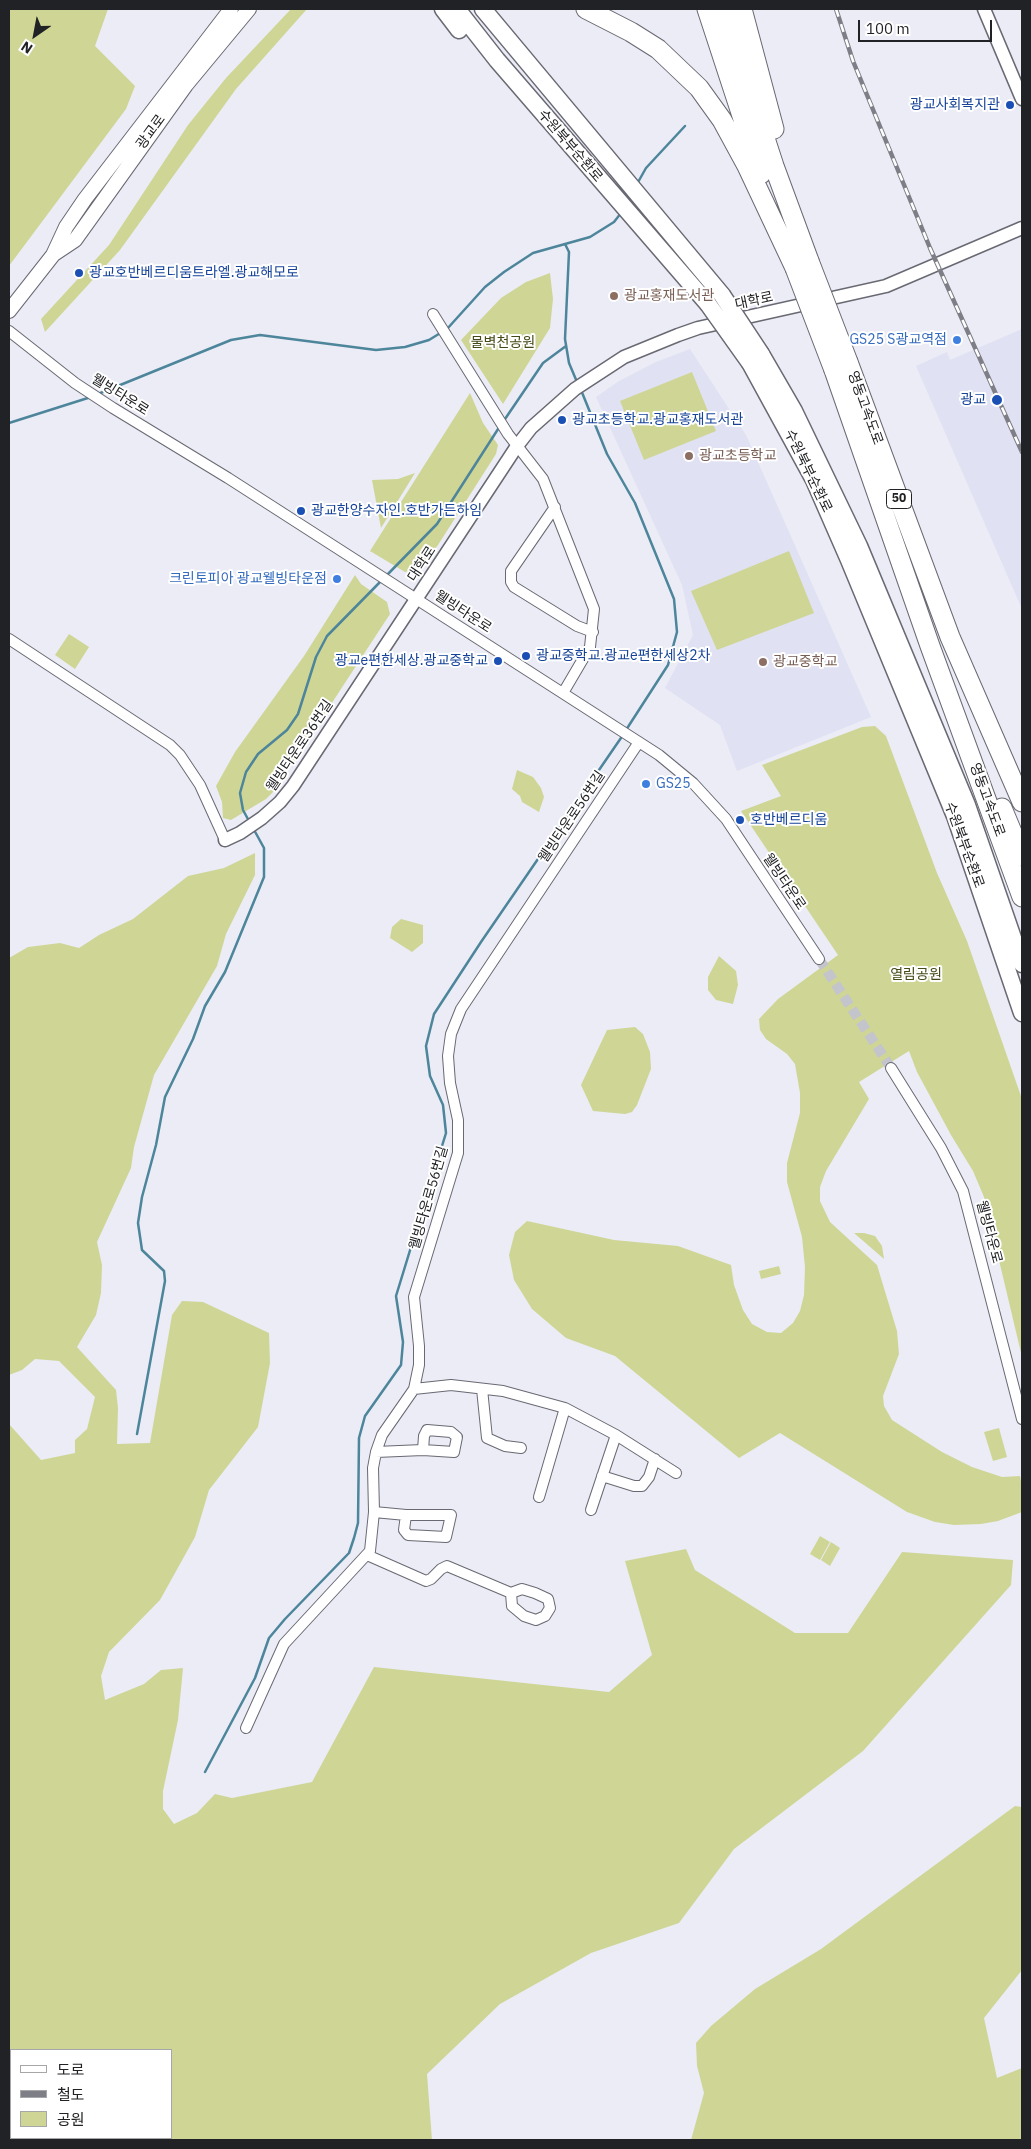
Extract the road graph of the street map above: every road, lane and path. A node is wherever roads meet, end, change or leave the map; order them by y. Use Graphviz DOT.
graph roads {
  1 [pos="231,9"];
  2 [pos="249,9"];
  3 [pos="443,9"];
  4 [pos="457,9"];
  5 [pos="483,9"];
  6 [pos="496,9"];
  7 [pos="586,9"];
  8 [pos="706,9"];
  9 [pos="723,9"];
  10 [pos="742,9"];
  11 [pos="984,9"];
  12 [pos="1022,99"];
  13 [pos="609,162"];
  14 [pos="600,181"];
  15 [pos="1022,228"];
  16 [pos="53,255"];
  17 [pos="802,264"];
  18 [pos="9,311"];
  19 [pos="433,314"];
  20 [pos="9,331"];
  21 [pos="756,358"];
  22 [pos="841,366"];
  23 [pos="517,446"];
  24 [pos="555,507"];
  25 [pos="417,599"];
  26 [pos="594,632"];
  27 [pos="9,639"];
  28 [pos="930,646"];
  29 [pos="563,693"];
  30 [pos="639,742"];
  31 [pos="1022,802"];
  32 [pos="225,840"];
  33 [pos="1022,856"];
  34 [pos="1022,896"];
  35 [pos="819,960"];
  36 [pos="1022,964"];
  37 [pos="1022,1013"];
  38 [pos="891,1068"];
  39 [pos="482,1388"];
  40 [pos="414,1389"];
  41 [pos="565,1408"];
  42 [pos="1022,1419"];
  43 [pos="616,1435"];
  44 [pos="521,1448"];
  45 [pos="423,1450"];
  46 [pos="376,1452"];
  47 [pos="655,1459"];
  48 [pos="676,1473"];
  49 [pos="602,1476"];
  50 [pos="539,1496"];
  51 [pos="591,1510"];
  52 [pos="374,1512"];
  53 [pos="406,1515"];
  54 [pos="368,1555"];
  55 [pos="511,1593"];
  56 [pos="246,1728"];
  1 -- 16 [label="main road, 광교로"];
  2 -- 16 [label="main road, 광교로"];
  3 -- 14 [label="highway"];
  4 -- 14 [label="highway, 수원북부순환로"];
  5 -- 13 [label="highway, 수원북부순환로"];
  6 -- 13 [label="highway"];
  7 -- 17 [label="highway"];
  8 -- 17 [label="highway, 영동고속도로 / 50"];
  9 -- 17 [label="highway, 영동고속도로 / 50"];
  10 -- 17 [label="highway"];
  11 -- 12 [label="street"];
  13 -- 21 [label="highway, 수원북부순환로, bridge"];
  14 -- 21 [label="highway, 수원북부순환로, bridge"];
  15 -- 23 [label="street, 대학로"];
  16 -- 18 [label="main road, 광교로"];
  17 -- 22 [label="highway, 영동고속도로 / 50, bridge"];
  19 -- 23 [label="street"];
  20 -- 25 [label="street, 웰빙타운로"];
  21 -- 36 [label="highway, 수원북부순환로"];
  21 -- 37 [label="highway, 수원북부순환로"];
  22 -- 28 [label="highway, 영동고속도로 / 50"];
  22 -- 31 [label="highway, 영동고속도로 / 50"];
  23 -- 24 [label="street"];
  23 -- 25 [label="street, 대학로"];
  24 -- 26 [label="street"];
  24 -- 26 [label="street"];
  25 -- 29 [label="street, 웰빙타운로"];
  25 -- 32 [label="street, 웰빙타운로36번길"];
  26 -- 29 [label="street"];
  27 -- 32 [label="street, 웰빙타운로36번길"];
  28 -- 33 [label="highway, 영동고속도로 / 50"];
  28 -- 34 [label="highway, 영동고속도로 / 50"];
  29 -- 30 [label="street, 웰빙타운로"];
  30 -- 35 [label="street, 웰빙타운로"];
  30 -- 40 [label="street, 웰빙타운로56번길"];
  38 -- 42 [label="street, 웰빙타운로"];
  39 -- 40 [label="street"];
  39 -- 41 [label="street"];
  39 -- 44 [label="street"];
  40 -- 46 [label="street, 웰빙타운로56번길"];
  41 -- 43 [label="street"];
  41 -- 50 [label="street"];
  43 -- 47 [label="street"];
  43 -- 49 [label="street"];
  45 -- 46 [label="street"];
  46 -- 52 [label="street, 웰빙타운로56번길"];
  47 -- 48 [label="street"];
  47 -- 49 [label="street"];
  49 -- 51 [label="street"];
  52 -- 53 [label="street"];
  52 -- 54 [label="street, 웰빙타운로56번길"];
  53 -- 53 [label="street"];
  54 -- 55 [label="street"];
  54 -- 56 [label="street"];
}
